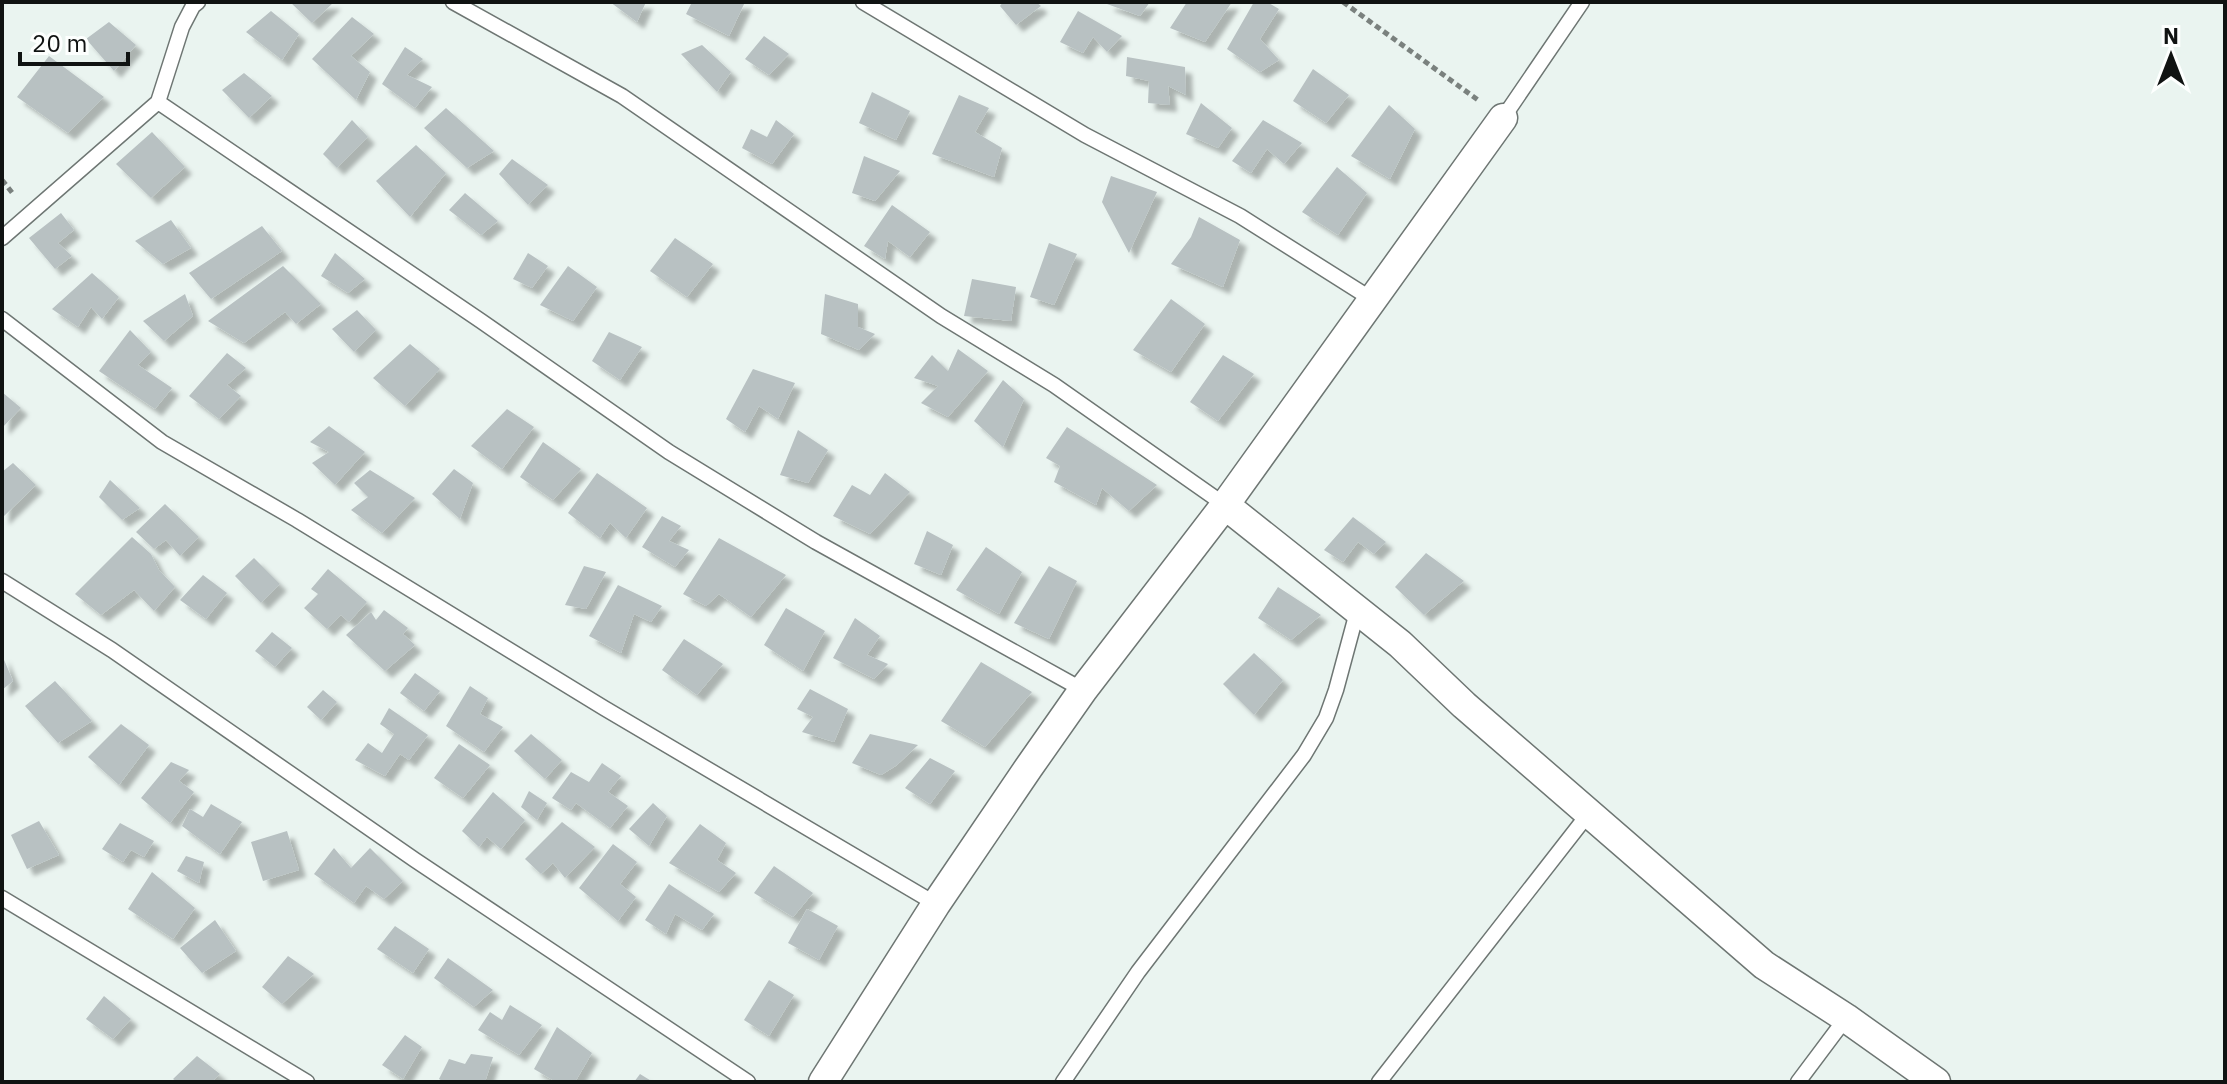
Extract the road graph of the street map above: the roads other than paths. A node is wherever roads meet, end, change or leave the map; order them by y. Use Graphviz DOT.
graph roads {
  1 [pos="453,2"];
  2 [pos="863,2"];
  3 [pos="1582,2"];
  4 [pos="194,3"];
  5 [pos="158,102"];
  6 [pos="1503,118"];
  7 [pos="2,238"];
  8 [pos="1373,300"];
  9 [pos="2,319"];
  10 [pos="1225,505"];
  11 [pos="2,581"];
  12 [pos="1357,612"];
  13 [pos="1083,690"];
  14 [pos="1589,813"];
  15 [pos="2,898"];
  16 [pos="936,904"];
  17 [pos="1846,1018"];
  18 [pos="307,1082"];
  19 [pos="748,1082"];
  20 [pos="823,1082"];
  21 [pos="1063,1082"];
  22 [pos="1379,1082"];
  23 [pos="1798,1082"];
  24 [pos="1936,1082"];
  1 -- 10 [label="lane"];
  2 -- 8 [label="lane"];
  3 -- 6 [label="lane"];
  4 -- 5 [label="lane"];
  5 -- 7 [label="lane"];
  5 -- 13 [label="lane"];
  6 -- 8 [label="street"];
  8 -- 10 [label="street"];
  9 -- 16 [label="lane"];
  10 -- 12 [label="street"];
  10 -- 13 [label="street"];
  11 -- 19 [label="lane"];
  12 -- 14 [label="street"];
  12 -- 21 [label="lane"];
  13 -- 16 [label="street"];
  14 -- 17 [label="street"];
  14 -- 22 [label="lane"];
  15 -- 18 [label="lane"];
  16 -- 20 [label="street"];
  17 -- 23 [label="lane"];
  17 -- 24 [label="street"];
}
